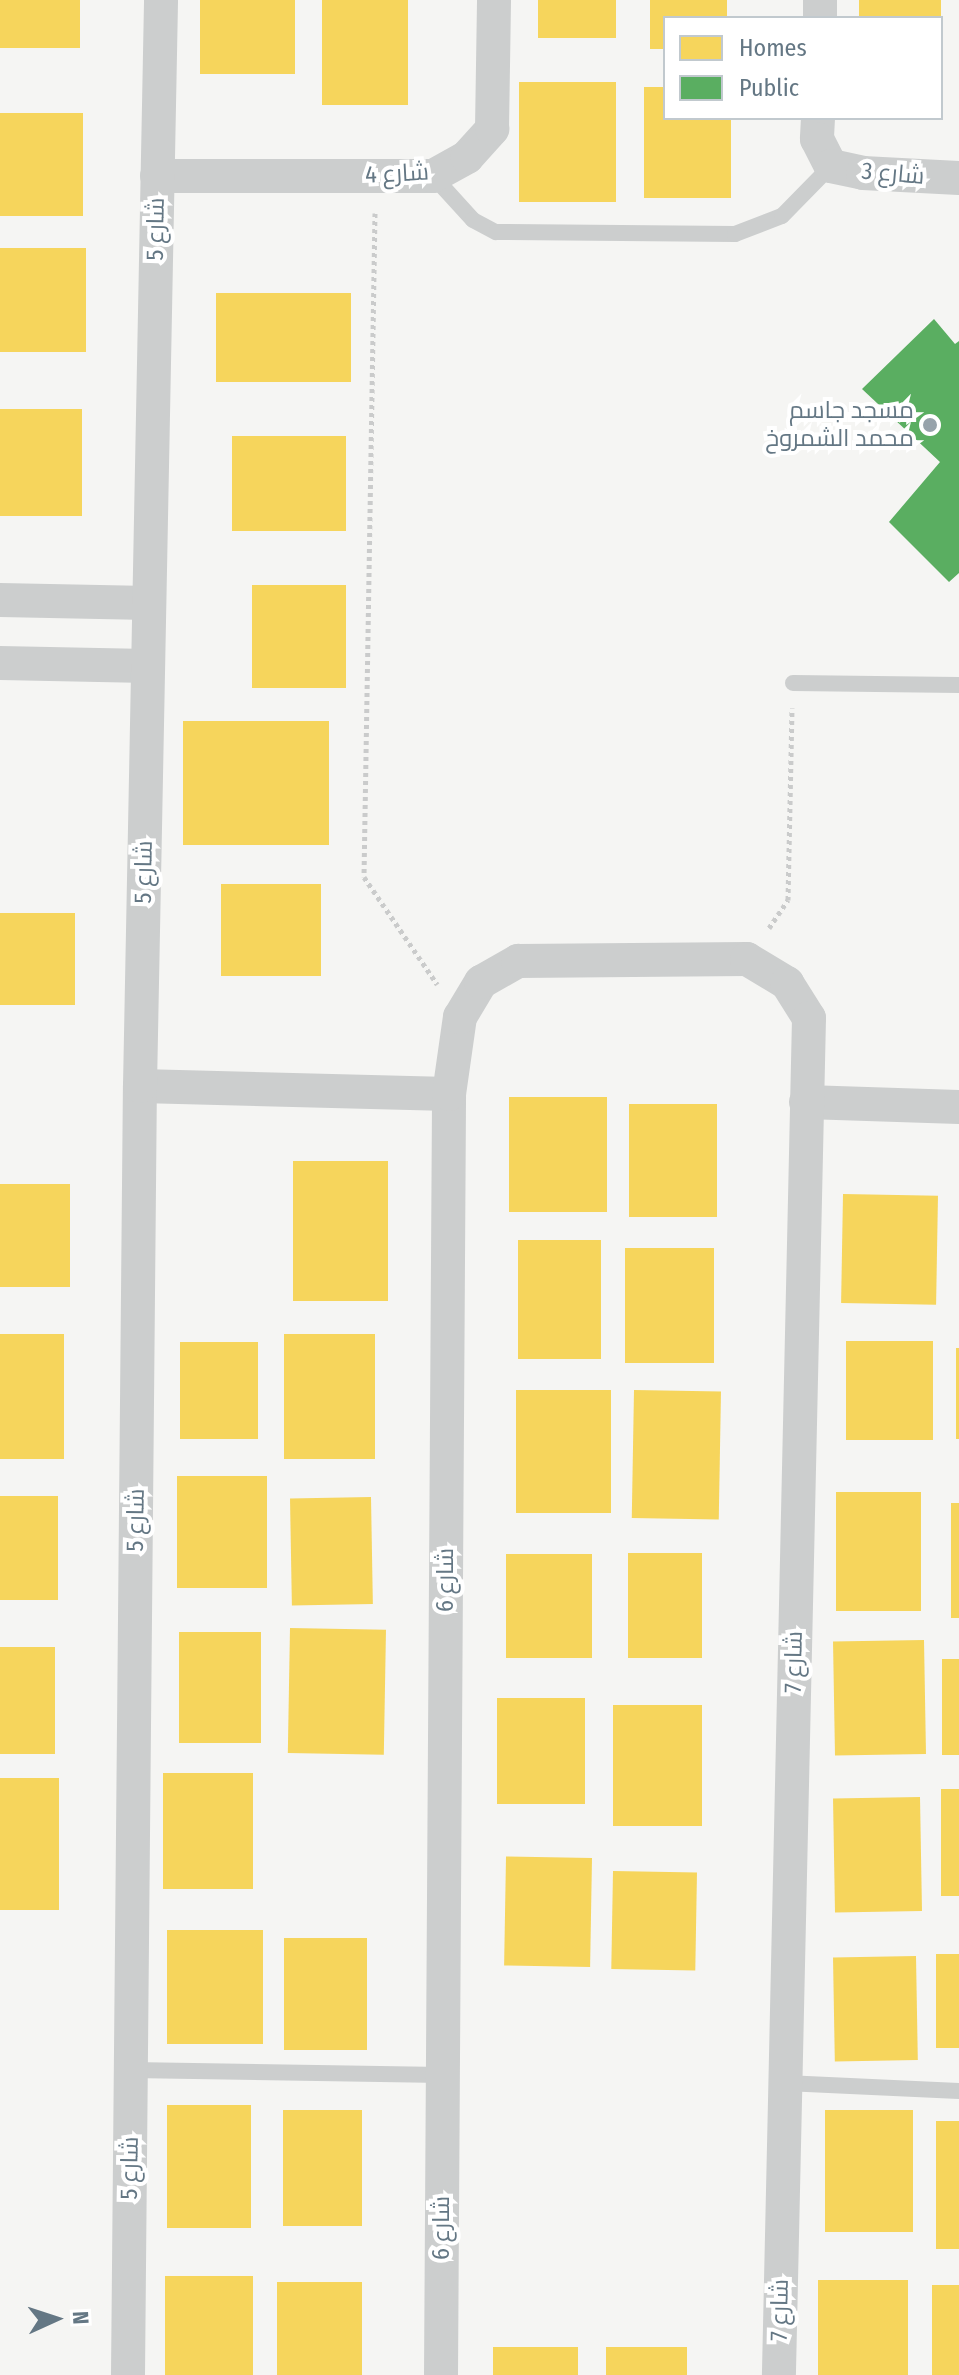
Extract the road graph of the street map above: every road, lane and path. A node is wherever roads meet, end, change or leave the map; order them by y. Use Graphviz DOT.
graph roads {
  1 [pos="161,0"];
  2 [pos="494,0"];
  3 [pos="818,120"];
  4 [pos="831,166"];
  5 [pos="157,176"];
  6 [pos="375,176"];
  7 [pos="433,176"];
  8 [pos="959,178"];
  9 [pos="0,600"];
  10 [pos="149,603"];
  11 [pos="0,663"];
  12 [pos="148,666"];
  13 [pos="793,683"];
  14 [pos="959,685"];
  15 [pos="747,959"];
  16 [pos="460,1017"];
  17 [pos="140,1086"];
  18 [pos="449,1094"];
  19 [pos="806,1102"];
  20 [pos="959,1107"];
  21 [pos="131,2070"];
  22 [pos="443,2075"];
  23 [pos="785,2083"];
  24 [pos="959,2091"];
  25 [pos="128,2375"];
  26 [pos="441,2375"];
  27 [pos="779,2375"];
  1 -- 5 [label="street, شارع 5"];
  2 -- 7 [label="street, شارع 4"];
  3 -- 4 [label="street, شارع 3"];
  4 -- 7 [label="lane"];
  4 -- 8 [label="street, شارع 3"];
  5 -- 6 [label="street, شارع 4"];
  5 -- 10 [label="street, شارع 5"];
  6 -- 7 [label="street, شارع 4"];
  6 -- 16 [label="path"];
  9 -- 10 [label="street"];
  10 -- 12 [label="street, شارع 5"];
  11 -- 12 [label="street"];
  12 -- 17 [label="street, شارع 5"];
  13 -- 14 [label="lane"];
  13 -- 15 [label="path"];
  15 -- 16 [label="street"];
  15 -- 19 [label="street, شارع 7"];
  16 -- 18 [label="street, شارع 6"];
  17 -- 18 [label="street"];
  17 -- 21 [label="street, شارع 5"];
  18 -- 22 [label="street, شارع 6"];
  19 -- 20 [label="street"];
  19 -- 23 [label="street, شارع 7"];
  21 -- 22 [label="lane"];
  21 -- 25 [label="street, شارع 5"];
  22 -- 26 [label="street, شارع 6"];
  23 -- 24 [label="lane"];
  23 -- 27 [label="street, شارع 7"];
}
